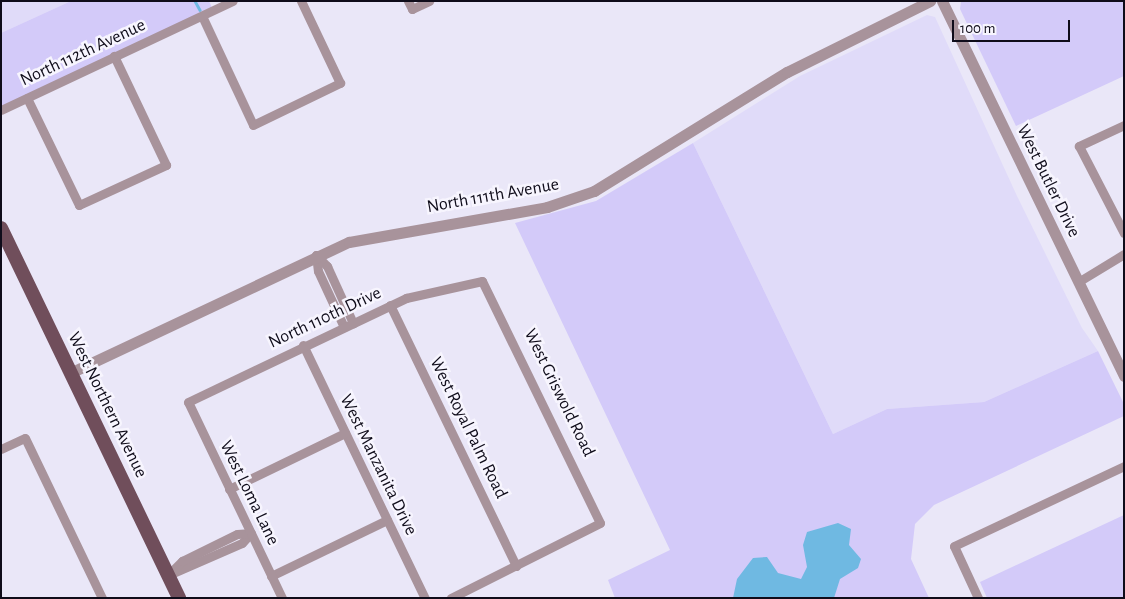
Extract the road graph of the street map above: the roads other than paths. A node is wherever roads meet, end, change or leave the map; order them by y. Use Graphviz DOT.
graph roads {
  1 [pos="233,1"];
  2 [pos="301,1"];
  3 [pos="429,1"];
  4 [pos="930,1"];
  5 [pos="942,1"];
  6 [pos="410,5"];
  7 [pos="202,16"];
  8 [pos="114,56"];
  9 [pos="27,98"];
  10 [pos="1,110"];
  11 [pos="1124,125"];
  12 [pos="1,228"];
  13 [pos="1124,233"];
  14 [pos="1124,254"];
  15 [pos="316,255"];
  16 [pos="482,281"];
  17 [pos="1078,282"];
  18 [pos="390,305"];
  19 [pos="349,325"];
  20 [pos="303,346"];
  21 [pos="70,373"];
  22 [pos="1124,376"];
  23 [pos="188,402"];
  24 [pos="345,433"];
  25 [pos="1,448"];
  26 [pos="1124,466"];
  27 [pos="230,489"];
  28 [pos="387,520"];
  29 [pos="251,533"];
  30 [pos="516,566"];
  31 [pos="168,575"];
  32 [pos="271,576"];
  33 [pos="102,598"];
  34 [pos="179,598"];
  35 [pos="282,598"];
  36 [pos="424,598"];
  37 [pos="451,598"];
  38 [pos="978,598"];
  1 -- 7 [label="street, North 112th Avenue"];
  2 -- 7 [label="street"];
  3 -- 6 [label="street"];
  4 -- 15 [label="street, North 111th Avenue"];
  5 -- 17 [label="street, West Butler Drive"];
  7 -- 8 [label="street, North 112th Avenue"];
  8 -- 9 [label="street, North 112th Avenue"];
  8 -- 9 [label="street"];
  9 -- 10 [label="street, North 112th Avenue"];
  11 -- 13 [label="street"];
  12 -- 21 [label="main road, West Northern Avenue"];
  14 -- 17 [label="street"];
  15 -- 19 [label="street"];
  15 -- 21 [label="street, North 111th Avenue"];
  16 -- 18 [label="street, North 110th Drive"];
  16 -- 30 [label="street, West Griswold Road"];
  17 -- 22 [label="street, West Butler Drive"];
  18 -- 19 [label="street, North 110th Drive"];
  18 -- 30 [label="street, West Royal Palm Road"];
  19 -- 20 [label="street, North 110th Drive"];
  20 -- 23 [label="street, North 110th Drive"];
  20 -- 24 [label="street, West Manzanita Drive"];
  21 -- 31 [label="main road, West Northern Avenue"];
  23 -- 27 [label="street, West Loma Lane"];
  24 -- 27 [label="street"];
  24 -- 28 [label="street, West Manzanita Drive"];
  25 -- 33 [label="street"];
  26 -- 38 [label="street"];
  27 -- 29 [label="street, West Loma Lane"];
  28 -- 32 [label="street"];
  28 -- 36 [label="street, West Manzanita Drive"];
  29 -- 31 [label="street"];
  29 -- 32 [label="street, West Loma Lane"];
  30 -- 37 [label="street"];
  31 -- 34 [label="main road, West Northern Avenue"];
  32 -- 35 [label="street, West Loma Lane"];
}
